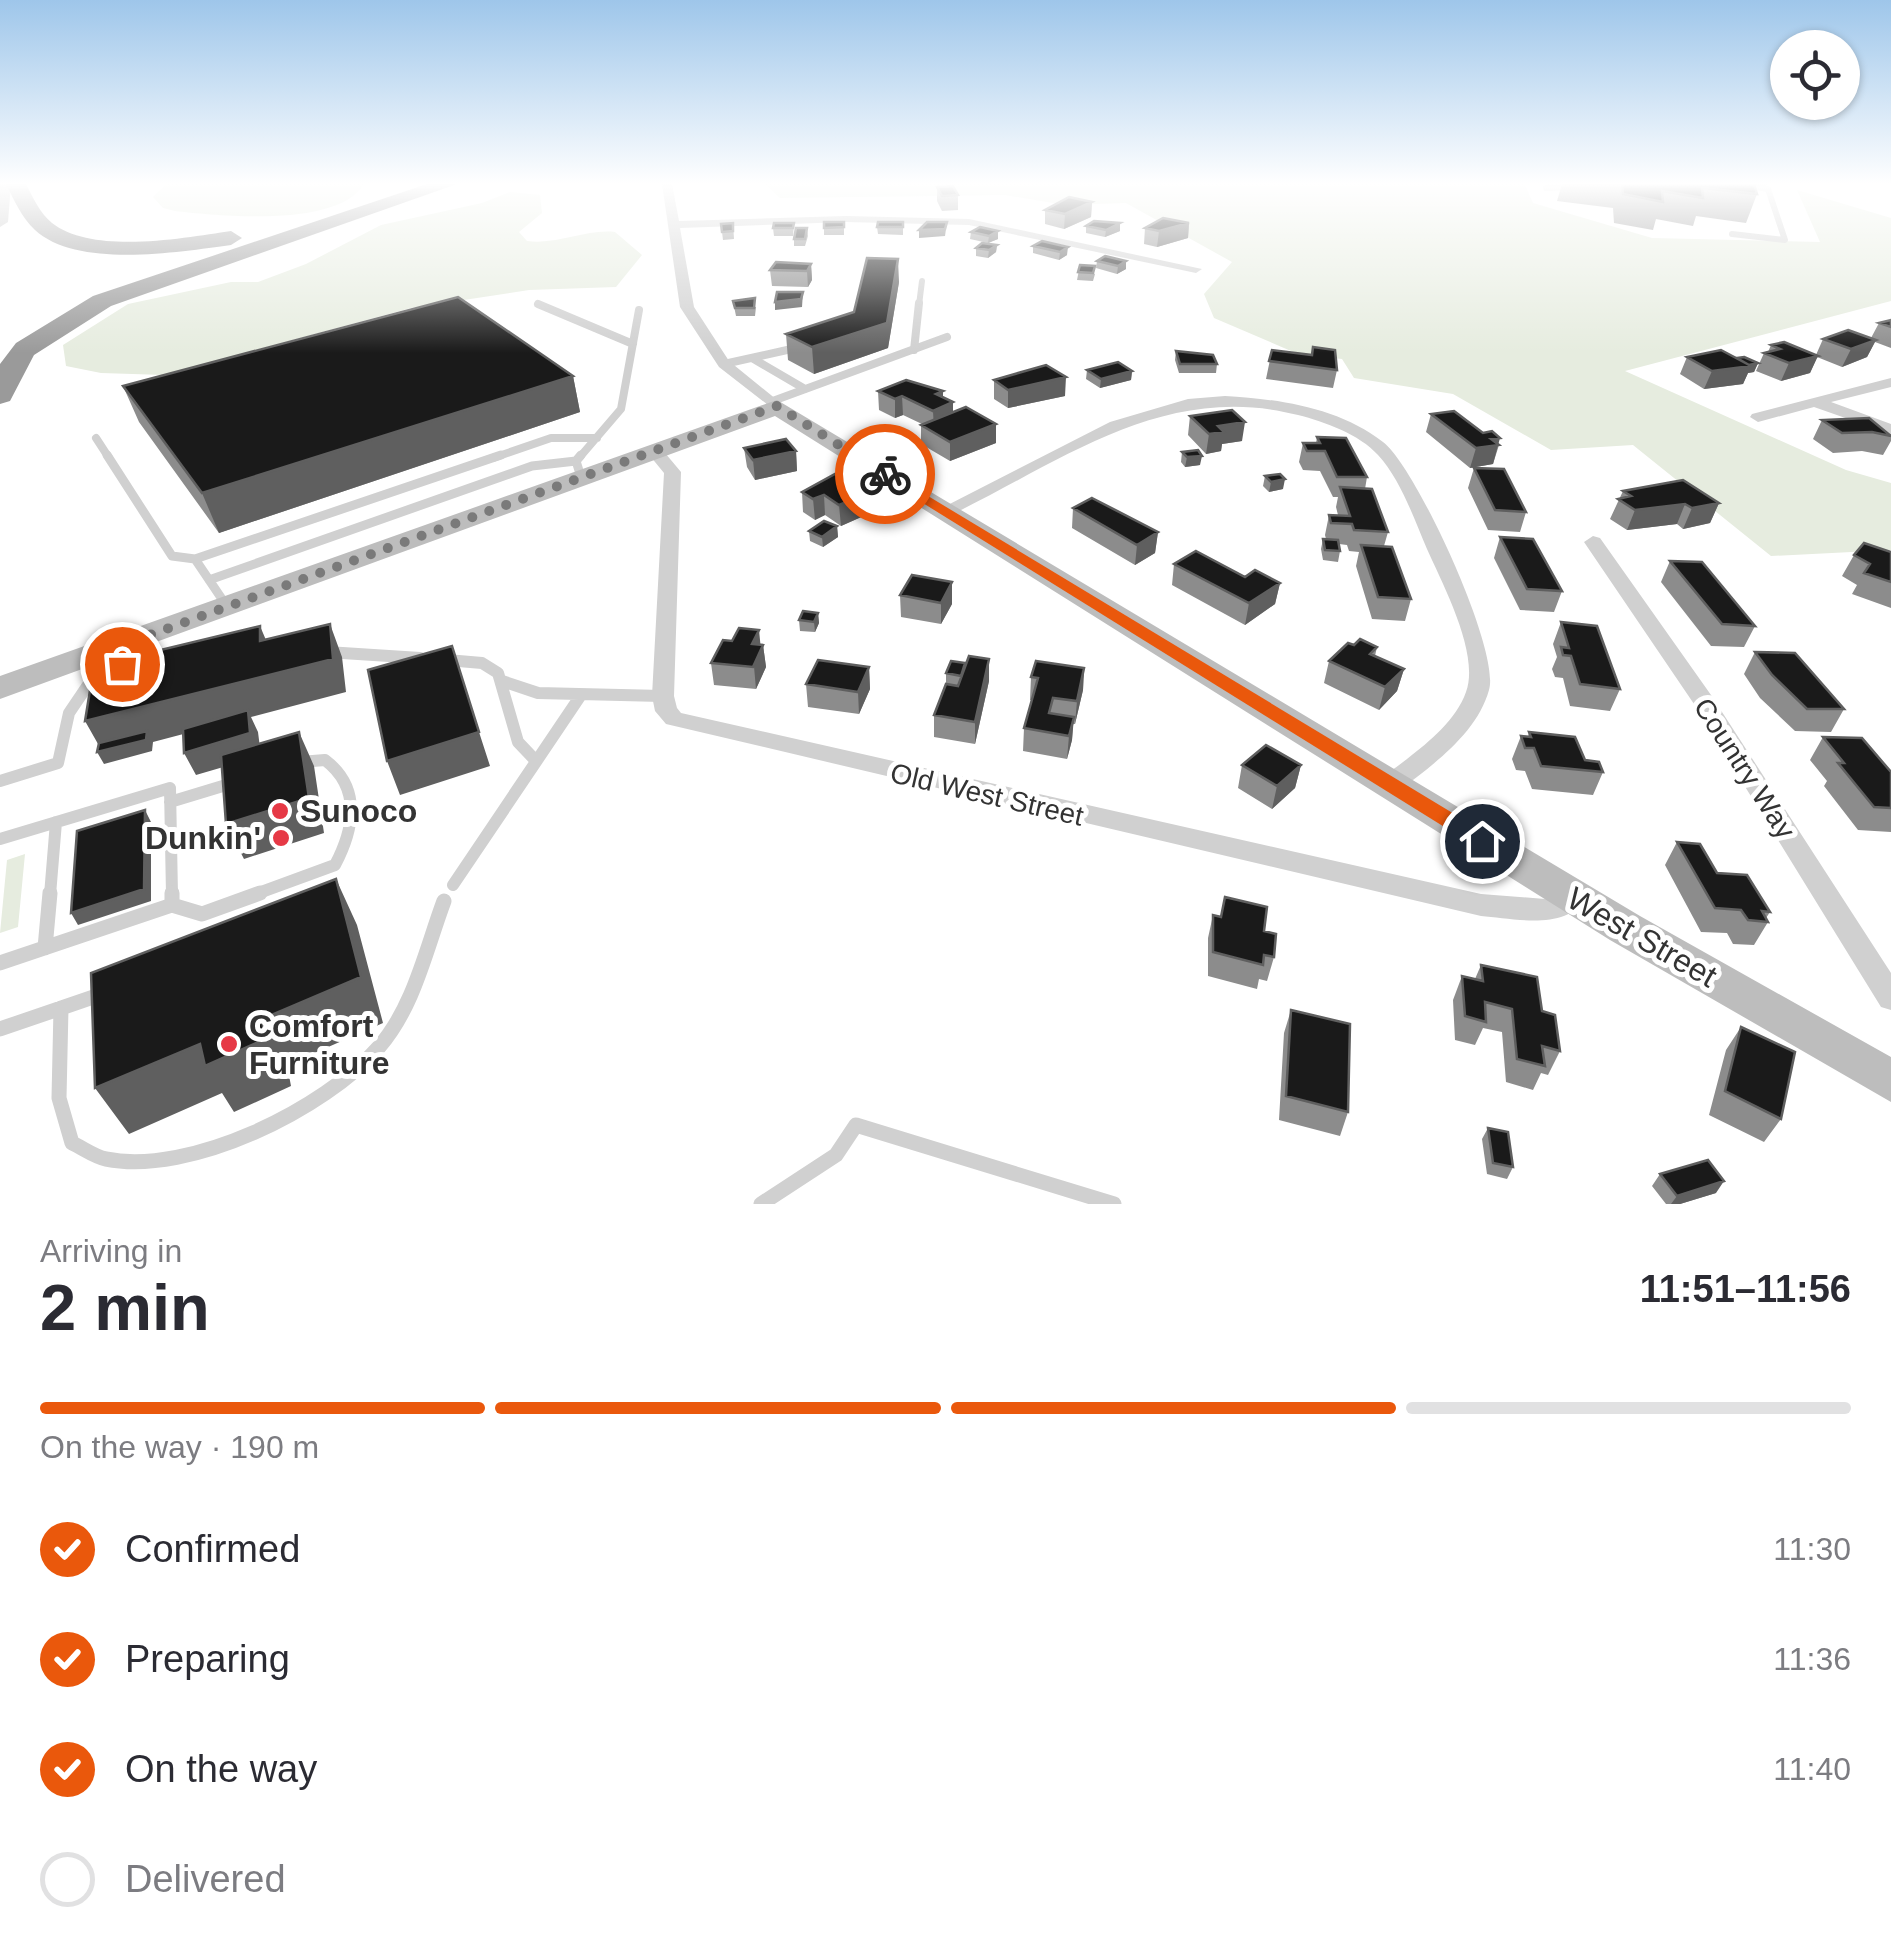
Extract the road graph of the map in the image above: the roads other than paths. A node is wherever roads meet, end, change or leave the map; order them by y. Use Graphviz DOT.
graph roads {
  1 [pos="82,240"];
  2 [pos="212,240"];
  3 [pos="277,240"];
  4 [pos="676,240"];
  5 [pos="1059,240"];
  6 [pos="1196,268"];
  7 [pos="922,281"];
  8 [pos="538,304"];
  9 [pos="639,310"];
  10 [pos="948,338"];
  11 [pos="634,344"];
  12 [pos="815,344"];
  13 [pos="914,350"];
  14 [pos="752,358"];
  15 [pos="724,364"];
  16 [pos="1891,382"];
  17 [pos="805,389"];
  18 [pos="0,395"];
  19 [pos="1818,403"];
  20 [pos="773,404"];
  21 [pos="1758,416"];
  22 [pos="1891,429"];
  23 [pos="96,438"];
  24 [pos="597,438"];
  25 [pos="654,451"];
  26 [pos="579,469"];
  27 [pos="945,511"];
  28 [pos="1593,542"];
  29 [pos="195,559"];
  30 [pos="209,580"];
  31 [pos="226,606"];
  32 [pos="314,652"];
  33 [pos="116,660"];
  34 [pos="502,681"];
  35 [pos="0,688"];
  36 [pos="581,695"];
  37 [pos="663,696"];
  38 [pos="536,761"];
  39 [pos="284,767"];
  40 [pos="246,778"];
  41 [pos="0,781"];
  42 [pos="1391,784"];
  43 [pos="170,802"];
  44 [pos="56,822"];
  45 [pos="0,839"];
  46 [pos="453,885"];
  47 [pos="1573,897"];
  48 [pos="444,902"];
  49 [pos="172,905"];
  50 [pos="45,948"];
  51 [pos="0,963"];
  52 [pos="116,989"];
  53 [pos="1891,998"];
  54 [pos="60,1008"];
  55 [pos="0,1029"];
  56 [pos="1891,1081"];
  57 [pos="762,1204"];
  58 [pos="1114,1204"];
  1 -- 2 [label="highway"];
  3 -- 18 [label="highway"];
  4 -- 15 [label="street"];
  5 -- 6 [label="street"];
  7 -- 13 [label="lane"];
  8 -- 11 [label="lane"];
  9 -- 11 [label="lane"];
  10 -- 13 [label="lane"];
  11 -- 24 [label="lane"];
  12 -- 14 [label="lane"];
  13 -- 17 [label="lane"];
  14 -- 15 [label="lane"];
  14 -- 17 [label="lane"];
  15 -- 20 [label="street"];
  16 -- 19 [label="street"];
  17 -- 20 [label="lane"];
  19 -- 21 [label="street"];
  19 -- 22 [label="street"];
  20 -- 25 [label="street"];
  20 -- 27 [label="street, West Street"];
  23 -- 29 [label="lane"];
  24 -- 26 [label="lane"];
  24 -- 29 [label="lane"];
  25 -- 26 [label="street"];
  25 -- 37 [label="street"];
  26 -- 30 [label="lane"];
  26 -- 31 [label="street"];
  27 -- 42 [label="street, West Street"];
  27 -- 42 [label="street"];
  28 -- 53 [label="street, Country Way"];
  29 -- 30 [label="lane"];
  30 -- 31 [label="lane"];
  31 -- 33 [label="street"];
  32 -- 34 [label="lane"];
  33 -- 35 [label="street"];
  33 -- 41 [label="lane"];
  34 -- 36 [label="lane"];
  34 -- 38 [label="lane"];
  36 -- 37 [label="lane"];
  36 -- 38 [label="lane"];
  37 -- 47 [label="street, Old West Street"];
  38 -- 46 [label="lane"];
  39 -- 49 [label="lane"];
  40 -- 43 [label="lane"];
  42 -- 47 [label="street, West Street"];
  43 -- 44 [label="lane"];
  43 -- 49 [label="lane"];
  44 -- 45 [label="lane"];
  44 -- 50 [label="lane"];
  47 -- 56 [label="street, West Street"];
  48 -- 54 [label="lane"];
  49 -- 50 [label="lane"];
  50 -- 51 [label="lane"];
  52 -- 54 [label="lane"];
  54 -- 55 [label="lane"];
  57 -- 58 [label="lane"];
}
